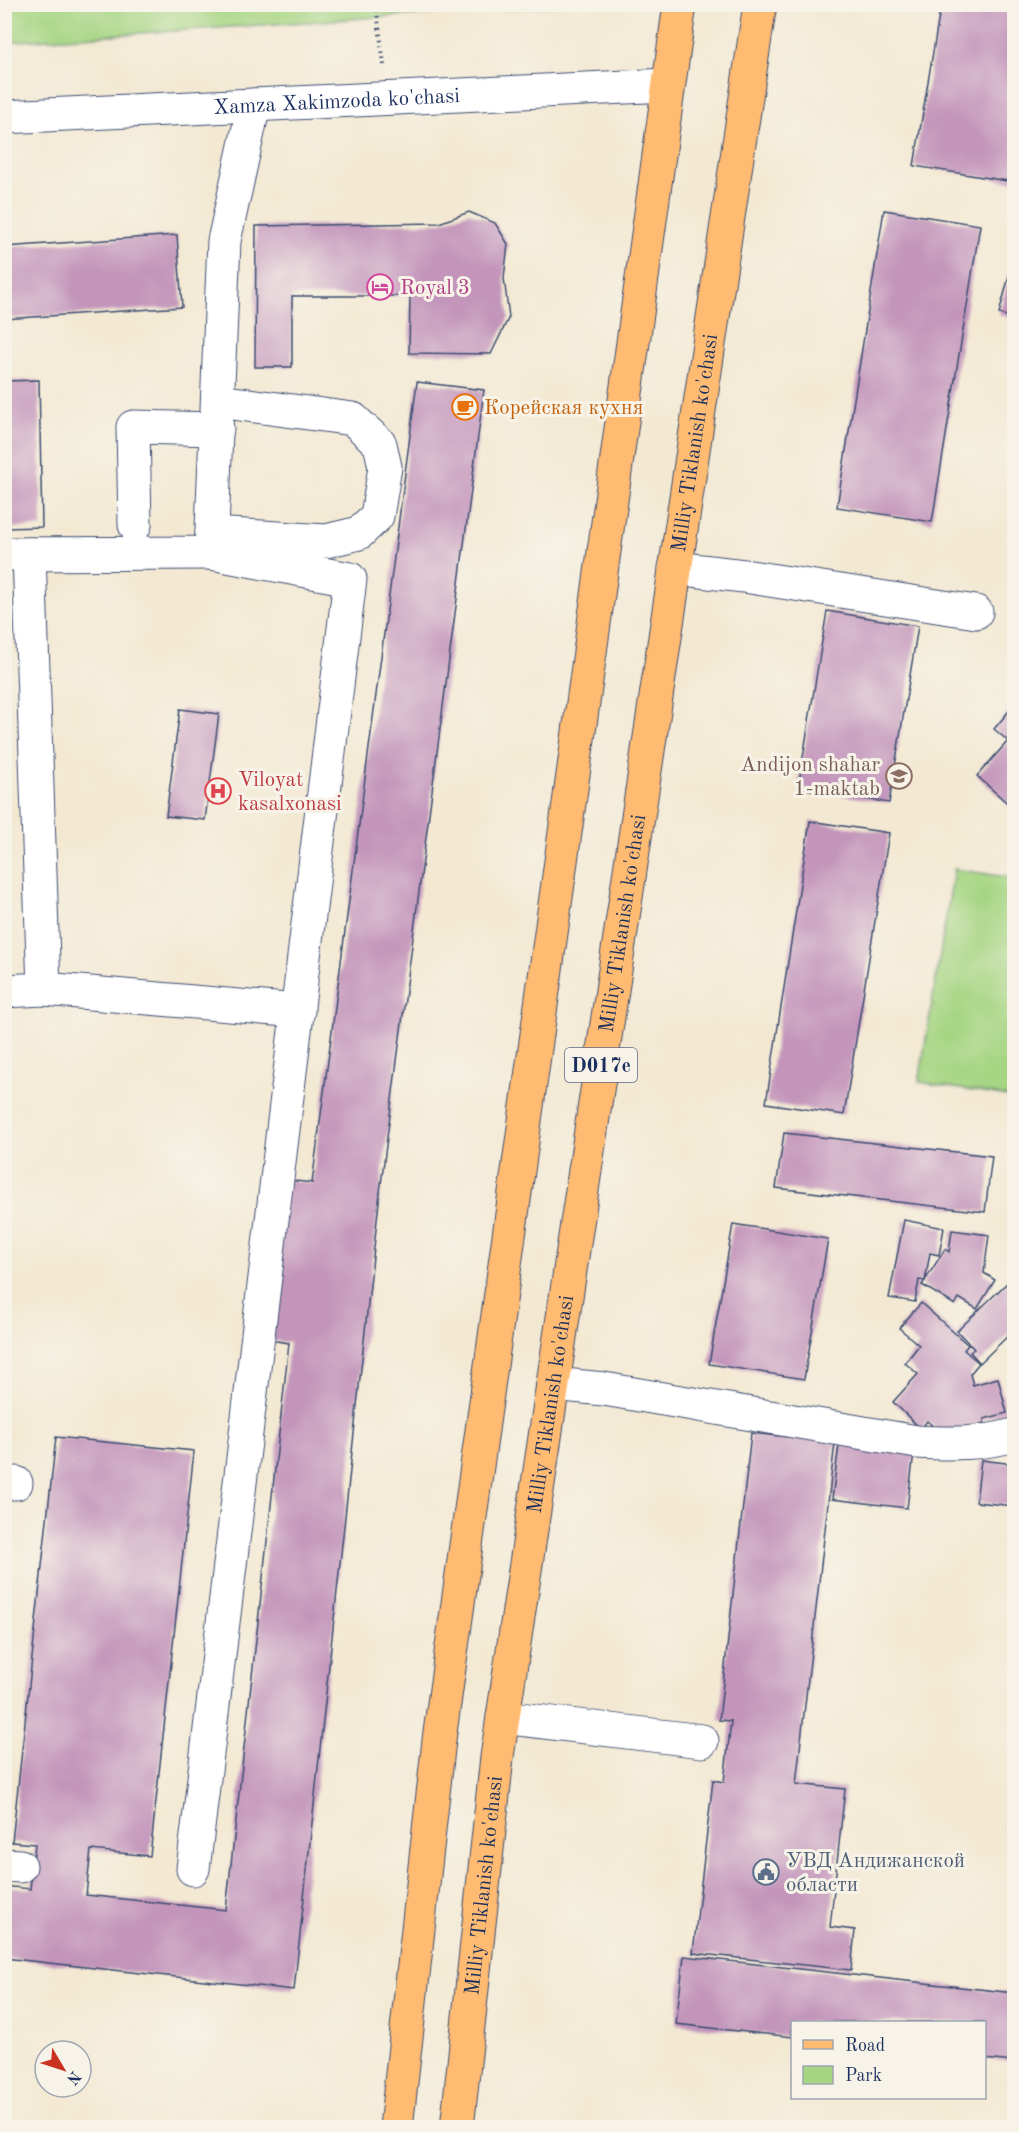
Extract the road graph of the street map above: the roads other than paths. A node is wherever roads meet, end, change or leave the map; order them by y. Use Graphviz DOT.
graph roads {
  1 [pos="681,4"];
  2 [pos="760,4"];
  3 [pos="668,85"];
  4 [pos="254,105"];
  5 [pos="4,117"];
  6 [pos="217,415"];
  7 [pos="135,525"];
  8 [pos="212,543"];
  9 [pos="17,554"];
  10 [pos="675,568"];
  11 [pos="976,612"];
  12 [pos="44,989"];
  13 [pos="4,991"];
  14 [pos="297,1011"];
  15 [pos="553,1384"];
  16 [pos="1014,1435"];
  17 [pos="503,1718"];
  18 [pos="702,1741"];
  19 [pos="193,1869"];
  20 [pos="396,2127"];
  21 [pos="457,2127"];
  1 -- 3 [label="main road, D017e"];
  2 -- 10 [label="main road, Milliy Tiklanish ko'chasi / D017e"];
  3 -- 4 [label="street, Xamza Xakimzoda ko'chasi"];
  3 -- 20 [label="main road, D017e"];
  4 -- 5 [label="street, Xamza Xakimzoda ko'chasi"];
  4 -- 6 [label="street"];
  6 -- 7 [label="street"];
  6 -- 8 [label="street"];
  6 -- 8 [label="street"];
  8 -- 9 [label="street"];
  8 -- 14 [label="street"];
  9 -- 12 [label="street"];
  10 -- 11 [label="street"];
  10 -- 15 [label="main road, Milliy Tiklanish ko'chasi / D017e"];
  12 -- 13 [label="street"];
  12 -- 14 [label="street"];
  14 -- 19 [label="street"];
  15 -- 16 [label="street"];
  15 -- 17 [label="main road, Milliy Tiklanish ko'chasi / D017e"];
  17 -- 18 [label="street"];
  17 -- 21 [label="main road, Milliy Tiklanish ko'chasi / D017e"];
}
